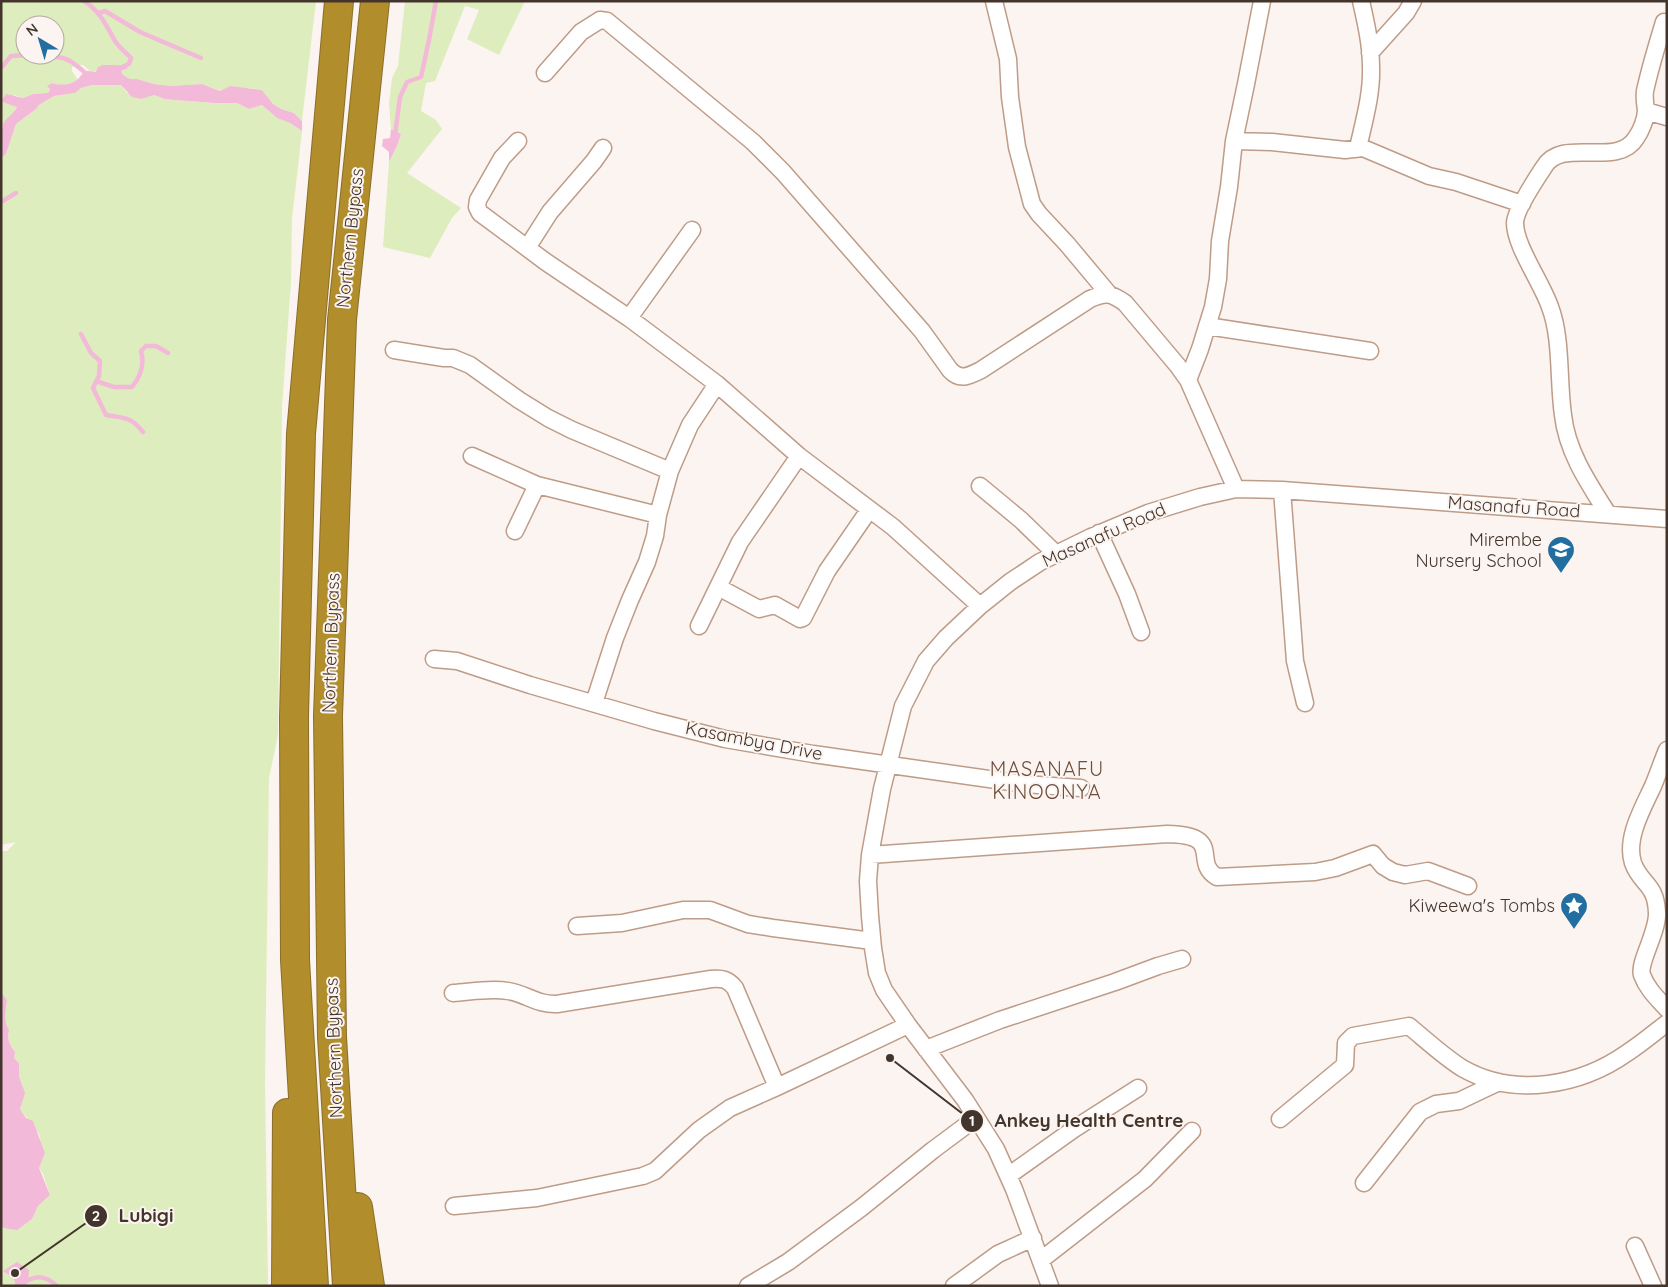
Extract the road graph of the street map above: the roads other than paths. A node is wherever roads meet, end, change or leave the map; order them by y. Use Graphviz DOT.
graph roads {
  1 [pos="339,1"];
  2 [pos="375,1"];
  3 [pos="994,1"];
  4 [pos="1262,1"];
  5 [pos="1361,1"];
  6 [pos="1413,1"];
  7 [pos="1664,22"];
  8 [pos="1370,53"];
  9 [pos="545,73"];
  10 [pos="1646,111"];
  11 [pos="1667,117"];
  12 [pos="1234,140"];
  13 [pos="518,141"];
  14 [pos="603,148"];
  15 [pos="1358,148"];
  16 [pos="1522,204"];
  17 [pos="692,230"];
  18 [pos="527,248"];
  19 [pos="1108,294"];
  20 [pos="629,318"];
  21 [pos="1207,326"];
  22 [pos="394,350"];
  23 [pos="1370,351"];
  24 [pos="1188,380"];
  25 [pos="716,384"];
  26 [pos="472,456"];
  27 [pos="799,456"];
  28 [pos="670,471"];
  29 [pos="537,485"];
  30 [pos="980,486"];
  31 [pos="1236,489"];
  32 [pos="1282,490"];
  33 [pos="869,510"];
  34 [pos="1608,514"];
  35 [pos="658,516"];
  36 [pos="1667,519"];
  37 [pos="515,530"];
  38 [pos="1099,533"];
  39 [pos="1056,554"];
  40 [pos="718,587"];
  41 [pos="980,606"];
  42 [pos="699,626"];
  43 [pos="1141,632"];
  44 [pos="434,658"];
  45 [pos="594,703"];
  46 [pos="1305,703"];
  47 [pos="1667,750"];
  48 [pos="888,764"];
  49 [pos="1081,788"];
  50 [pos="870,855"];
  51 [pos="1468,886"];
  52 [pos="577,926"];
  53 [pos="872,942"];
  54 [pos="1182,959"];
  55 [pos="295,960"];
  56 [pos="453,993"];
  57 [pos="1667,1010"];
  58 [pos="1667,1023"];
  59 [pos="908,1024"];
  60 [pos="332,1037"];
  61 [pos="926,1049"];
  62 [pos="1499,1082"];
  63 [pos="777,1088"];
  64 [pos="1138,1088"];
  65 [pos="976,1118"];
  66 [pos="1280,1119"];
  67 [pos="1192,1131"];
  68 [pos="1008,1176"];
  69 [pos="1364,1183"];
  70 [pos="454,1206"];
  71 [pos="1033,1238"];
  72 [pos="1635,1246"];
  73 [pos="1041,1260"];
  74 [pos="286,1286"];
  75 [pos="314,1286"];
  76 [pos="347,1286"];
  77 [pos="370,1286"];
  78 [pos="748,1286"];
  79 [pos="954,1286"];
  80 [pos="1050,1286"];
  81 [pos="1653,1286"];
  1 -- 55 [label="highway, Northern Bypass"];
  2 -- 60 [label="highway, Northern Bypass"];
  3 -- 19 [label="street"];
  4 -- 12 [label="street"];
  5 -- 8 [label="street"];
  6 -- 8 [label="street"];
  7 -- 10 [label="street"];
  8 -- 15 [label="street"];
  9 -- 19 [label="street"];
  10 -- 11 [label="street"];
  10 -- 16 [label="street"];
  12 -- 15 [label="street"];
  12 -- 21 [label="street"];
  13 -- 18 [label="street"];
  14 -- 18 [label="street"];
  15 -- 16 [label="street"];
  16 -- 34 [label="street"];
  17 -- 20 [label="street"];
  18 -- 20 [label="street"];
  19 -- 24 [label="street"];
  20 -- 25 [label="street"];
  21 -- 23 [label="street"];
  21 -- 24 [label="street"];
  22 -- 28 [label="street"];
  24 -- 31 [label="street"];
  25 -- 27 [label="street"];
  25 -- 28 [label="street"];
  26 -- 29 [label="street"];
  27 -- 33 [label="street"];
  27 -- 40 [label="street"];
  28 -- 35 [label="street"];
  29 -- 35 [label="street"];
  29 -- 37 [label="street"];
  30 -- 39 [label="street"];
  31 -- 32 [label="street, Masanafu Road"];
  31 -- 38 [label="street, Masanafu Road"];
  32 -- 34 [label="street, Masanafu Road"];
  32 -- 46 [label="street"];
  33 -- 40 [label="street"];
  33 -- 41 [label="street"];
  34 -- 36 [label="street, Masanafu Road"];
  35 -- 45 [label="street"];
  38 -- 39 [label="street, Masanafu Road"];
  38 -- 43 [label="street"];
  39 -- 41 [label="street, Masanafu Road"];
  40 -- 42 [label="street"];
  41 -- 48 [label="street, Masanafu Road"];
  44 -- 45 [label="street, Kasambya Drive"];
  45 -- 48 [label="street, Kasambya Drive"];
  47 -- 57 [label="street"];
  48 -- 49 [label="street, Kasambya Drive"];
  48 -- 50 [label="street, Masanafu Road"];
  50 -- 51 [label="street"];
  50 -- 53 [label="street, Masanafu Road"];
  52 -- 53 [label="street"];
  53 -- 59 [label="street, Masanafu Road"];
  54 -- 61 [label="street"];
  55 -- 74 [label="highway"];
  55 -- 75 [label="highway, Northern Bypass"];
  56 -- 63 [label="street"];
  58 -- 62 [label="street"];
  59 -- 61 [label="street, Masanafu Road"];
  59 -- 63 [label="street"];
  60 -- 76 [label="highway, Northern Bypass"];
  60 -- 77 [label="highway"];
  61 -- 65 [label="street, Masanafu Road"];
  62 -- 66 [label="street"];
  62 -- 69 [label="street"];
  63 -- 70 [label="street"];
  64 -- 68 [label="street"];
  65 -- 68 [label="street, Masanafu Road"];
  65 -- 78 [label="street"];
  67 -- 73 [label="street"];
  68 -- 71 [label="street, Masanafu Road"];
  71 -- 73 [label="street, Masanafu Road"];
  71 -- 79 [label="street"];
  72 -- 81 [label="street"];
  73 -- 80 [label="street, Masanafu Road"];
}
